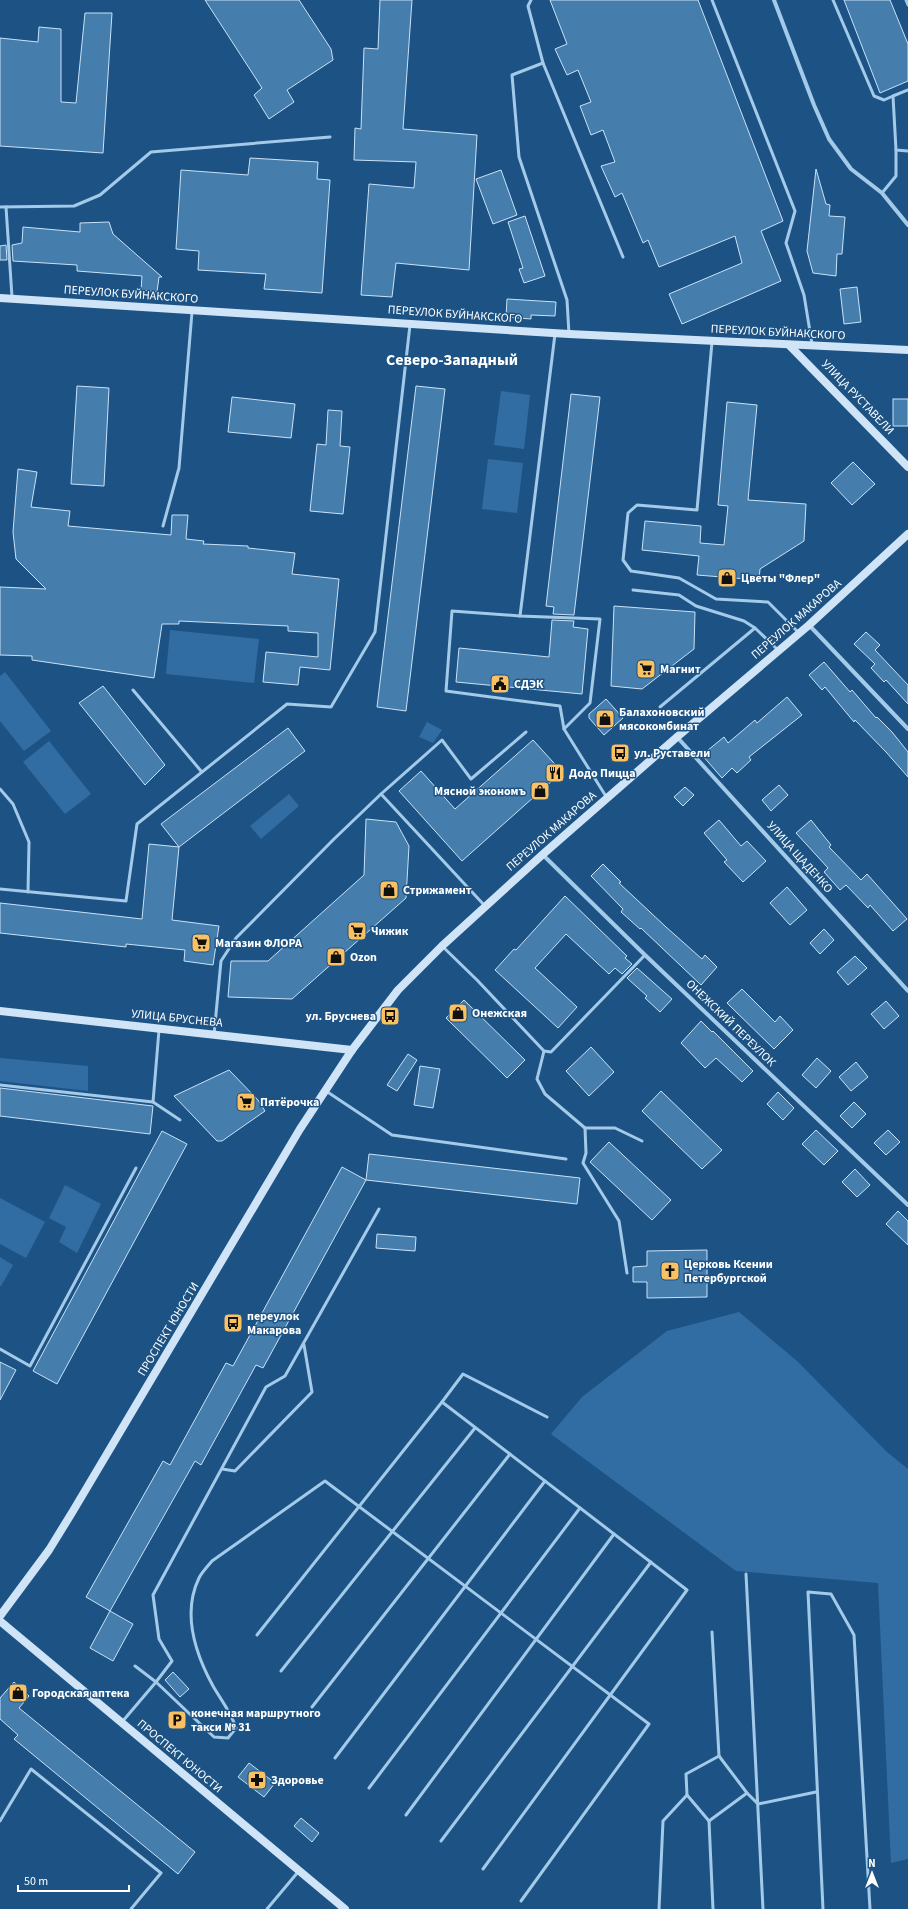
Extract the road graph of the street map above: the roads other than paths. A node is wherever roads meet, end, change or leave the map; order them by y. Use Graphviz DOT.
graph roads {
  1 [pos="531,0"];
  2 [pos="712,0"];
  3 [pos="774,0"];
  4 [pos="833,0"];
  5 [pos="906,0"];
  6 [pos="908,5"];
  7 [pos="543,63"];
  8 [pos="908,90"];
  9 [pos="893,96"];
  10 [pos="330,137"];
  11 [pos="896,150"];
  12 [pos="908,152"];
  13 [pos="882,193"];
  14 [pos="0,207"];
  15 [pos="6,207"];
  16 [pos="908,225"];
  17 [pos="623,257"];
  18 [pos="0,298"];
  19 [pos="12,299"];
  20 [pos="192,310"];
  21 [pos="411,323"];
  22 [pos="555,332"];
  23 [pos="569,334"];
  24 [pos="712,341"];
  25 [pos="790,345"];
  26 [pos="812,346"];
  27 [pos="908,350"];
  28 [pos="908,467"];
  29 [pos="163,526"];
  30 [pos="908,534"];
  31 [pos="633,590"];
  32 [pos="520,616"];
  33 [pos="809,625"];
  34 [pos="755,628"];
  35 [pos="799,633"];
  36 [pos="779,651"];
  37 [pos="133,690"];
  38 [pos="660,706"];
  39 [pos="564,729"];
  40 [pos="908,729"];
  41 [pos="526,732"];
  42 [pos="677,737"];
  43 [pos="201,772"];
  44 [pos="0,789"];
  45 [pos="381,794"];
  46 [pos="607,798"];
  47 [pos="542,855"];
  48 [pos="0,888"];
  49 [pos="28,892"];
  50 [pos="485,906"];
  51 [pos="442,946"];
  52 [pos="645,955"];
  53 [pos="908,991"];
  54 [pos="0,1011"];
  55 [pos="159,1029"];
  56 [pos="214,1034"];
  57 [pos="352,1050"];
  58 [pos="544,1051"];
  59 [pos="0,1085"];
  60 [pos="324,1090"];
  61 [pos="153,1102"];
  62 [pos="180,1120"];
  63 [pos="585,1128"];
  64 [pos="642,1141"];
  65 [pos="566,1159"];
  66 [pos="136,1168"];
  67 [pos="908,1204"];
  68 [pos="379,1209"];
  69 [pos="627,1273"];
  70 [pos="304,1344"];
  71 [pos="0,1349"];
  72 [pos="442,1402"];
  73 [pos="547,1417"];
  74 [pos="475,1428"];
  75 [pos="510,1454"];
  76 [pos="222,1468"];
  77 [pos="545,1481"];
  78 [pos="360,1508"];
  79 [pos="580,1508"];
  80 [pos="392,1532"];
  81 [pos="614,1534"];
  82 [pos="428,1559"];
  83 [pos="651,1562"];
  84 [pos="746,1574"];
  85 [pos="465,1586"];
  86 [pos="501,1613"];
  87 [pos="0,1616"];
  88 [pos="0,1621"];
  89 [pos="712,1632"];
  90 [pos="257,1634"];
  91 [pos="536,1640"];
  92 [pos="136,1666"];
  93 [pos="573,1667"];
  94 [pos="281,1671"];
  95 [pos="156,1682"];
  96 [pos="611,1695"];
  97 [pos="312,1707"];
  98 [pos="121,1722"];
  99 [pos="719,1756"];
  100 [pos="335,1758"];
  101 [pos="369,1788"];
  102 [pos="816,1792"];
  103 [pos="747,1793"];
  104 [pos="686,1795"];
  105 [pos="758,1804"];
  106 [pos="406,1815"];
  107 [pos="0,1820"];
  108 [pos="709,1821"];
  109 [pos="442,1842"];
  110 [pos="483,1869"];
  111 [pos="299,1871"];
  112 [pos="522,1900"];
  113 [pos="131,1909"];
  114 [pos="267,1909"];
  115 [pos="345,1909"];
  116 [pos="659,1909"];
  117 [pos="713,1909"];
  118 [pos="763,1909"];
  119 [pos="823,1909"];
  120 [pos="870,1909"];
  1 -- 7 [label="lane"];
  2 -- 26 [label="lane"];
  3 -- 13 [label="street"];
  4 -- 9 [label="lane"];
  5 -- 6 [label="lane"];
  7 -- 17 [label="lane"];
  7 -- 23 [label="lane"];
  8 -- 9 [label="lane"];
  9 -- 11 [label="lane"];
  10 -- 15 [label="lane"];
  11 -- 12 [label="lane"];
  11 -- 13 [label="lane"];
  13 -- 16 [label="street"];
  14 -- 15 [label="lane"];
  15 -- 19 [label="lane"];
  18 -- 19 [label="street, ПЕРЕУЛОК БУЙНАКСКОГО"];
  19 -- 20 [label="street, ПЕРЕУЛОК БУЙНАКСКОГО"];
  20 -- 21 [label="street, ПЕРЕУЛОК БУЙНАКСКОГО"];
  20 -- 29 [label="lane"];
  21 -- 22 [label="street, ПЕРЕУЛОК БУЙНАКСКОГО"];
  21 -- 43 [label="lane"];
  22 -- 23 [label="street, ПЕРЕУЛОК БУЙНАКСКОГО"];
  22 -- 32 [label="lane"];
  23 -- 24 [label="street, ПЕРЕУЛОК БУЙНАКСКОГО"];
  24 -- 25 [label="street, ПЕРЕУЛОК БУЙНАКСКОГО"];
  24 -- 35 [label="lane"];
  25 -- 26 [label="street, ПЕРЕУЛОК БУЙНАКСКОГО"];
  25 -- 28 [label="street, УЛИЦА РУСТАВЕЛИ"];
  26 -- 27 [label="street, ПЕРЕУЛОК БУЙНАКСКОГО"];
  30 -- 33 [label="street, ПЕРЕУЛОК МАКАРОВА"];
  31 -- 34 [label="lane"];
  32 -- 39 [label="lane"];
  32 -- 39 [label="lane"];
  33 -- 35 [label="street, ПЕРЕУЛОК МАКАРОВА"];
  33 -- 40 [label="street"];
  34 -- 36 [label="lane"];
  34 -- 38 [label="lane"];
  35 -- 36 [label="street, ПЕРЕУЛОК МАКАРОВА"];
  36 -- 42 [label="street, ПЕРЕУЛОК МАКАРОВА"];
  37 -- 43 [label="lane"];
  39 -- 46 [label="lane"];
  41 -- 45 [label="lane"];
  42 -- 46 [label="street, ПЕРЕУЛОК МАКАРОВА"];
  42 -- 53 [label="street, УЛИЦА ЩАДЕНКО"];
  43 -- 49 [label="lane"];
  44 -- 49 [label="lane"];
  45 -- 50 [label="lane"];
  45 -- 56 [label="lane"];
  46 -- 47 [label="street, ПЕРЕУЛОК МАКАРОВА"];
  47 -- 50 [label="street, ПЕРЕУЛОК МАКАРОВА"];
  47 -- 52 [label="street, ОНЕЖСКИЙ ПЕРЕУЛОК"];
  48 -- 49 [label="lane"];
  50 -- 51 [label="street, ПЕРЕУЛОК МАКАРОВА"];
  51 -- 57 [label="street, ПЕРЕУЛОК МАКАРОВА"];
  51 -- 58 [label="lane"];
  52 -- 58 [label="lane"];
  52 -- 67 [label="street, ОНЕЖСКИЙ ПЕРЕУЛОК"];
  54 -- 55 [label="street, УЛИЦА БРУСНЕВА"];
  55 -- 56 [label="street, УЛИЦА БРУСНЕВА"];
  55 -- 61 [label="lane"];
  56 -- 57 [label="street, УЛИЦА БРУСНЕВА"];
  57 -- 60 [label="street, ПРОСПЕКТ ЮНОСТИ"];
  58 -- 63 [label="lane"];
  59 -- 61 [label="lane"];
  60 -- 65 [label="lane"];
  60 -- 87 [label="street, ПРОСПЕКТ ЮНОСТИ"];
  61 -- 62 [label="lane"];
  63 -- 64 [label="lane"];
  63 -- 69 [label="lane"];
  66 -- 71 [label="lane"];
  68 -- 70 [label="lane"];
  70 -- 76 [label="lane"];
  70 -- 76 [label="lane"];
  72 -- 73 [label="lane"];
  72 -- 74 [label="lane"];
  72 -- 78 [label="lane"];
  74 -- 75 [label="lane"];
  74 -- 80 [label="lane"];
  75 -- 77 [label="lane"];
  75 -- 82 [label="lane"];
  76 -- 95 [label="lane"];
  77 -- 79 [label="lane"];
  77 -- 85 [label="lane"];
  78 -- 80 [label="lane"];
  78 -- 90 [label="lane"];
  78 -- 95 [label="lane"];
  79 -- 81 [label="lane"];
  79 -- 86 [label="lane"];
  80 -- 82 [label="lane"];
  80 -- 94 [label="lane"];
  81 -- 83 [label="lane"];
  81 -- 91 [label="lane"];
  82 -- 85 [label="lane"];
  82 -- 97 [label="lane"];
  83 -- 93 [label="lane"];
  83 -- 96 [label="lane"];
  84 -- 105 [label="lane"];
  85 -- 86 [label="lane"];
  85 -- 100 [label="lane"];
  86 -- 91 [label="lane"];
  86 -- 101 [label="lane"];
  88 -- 98 [label="street, ПРОСПЕКТ ЮНОСТИ"];
  89 -- 99 [label="lane"];
  91 -- 93 [label="lane"];
  91 -- 106 [label="lane"];
  92 -- 95 [label="lane"];
  93 -- 96 [label="lane"];
  93 -- 109 [label="lane"];
  95 -- 98 [label="lane"];
  96 -- 110 [label="lane"];
  96 -- 112 [label="lane"];
  98 -- 111 [label="street, ПРОСПЕКТ ЮНОСТИ"];
  99 -- 103 [label="lane"];
  99 -- 104 [label="lane"];
  102 -- 105 [label="lane"];
  102 -- 119 [label="lane"];
  102 -- 120 [label="lane"];
  103 -- 105 [label="lane"];
  103 -- 108 [label="lane"];
  104 -- 108 [label="lane"];
  104 -- 116 [label="lane"];
  105 -- 118 [label="lane"];
  107 -- 113 [label="lane"];
  108 -- 117 [label="lane"];
  111 -- 114 [label="lane"];
  111 -- 115 [label="street, ПРОСПЕКТ ЮНОСТИ"];
}
